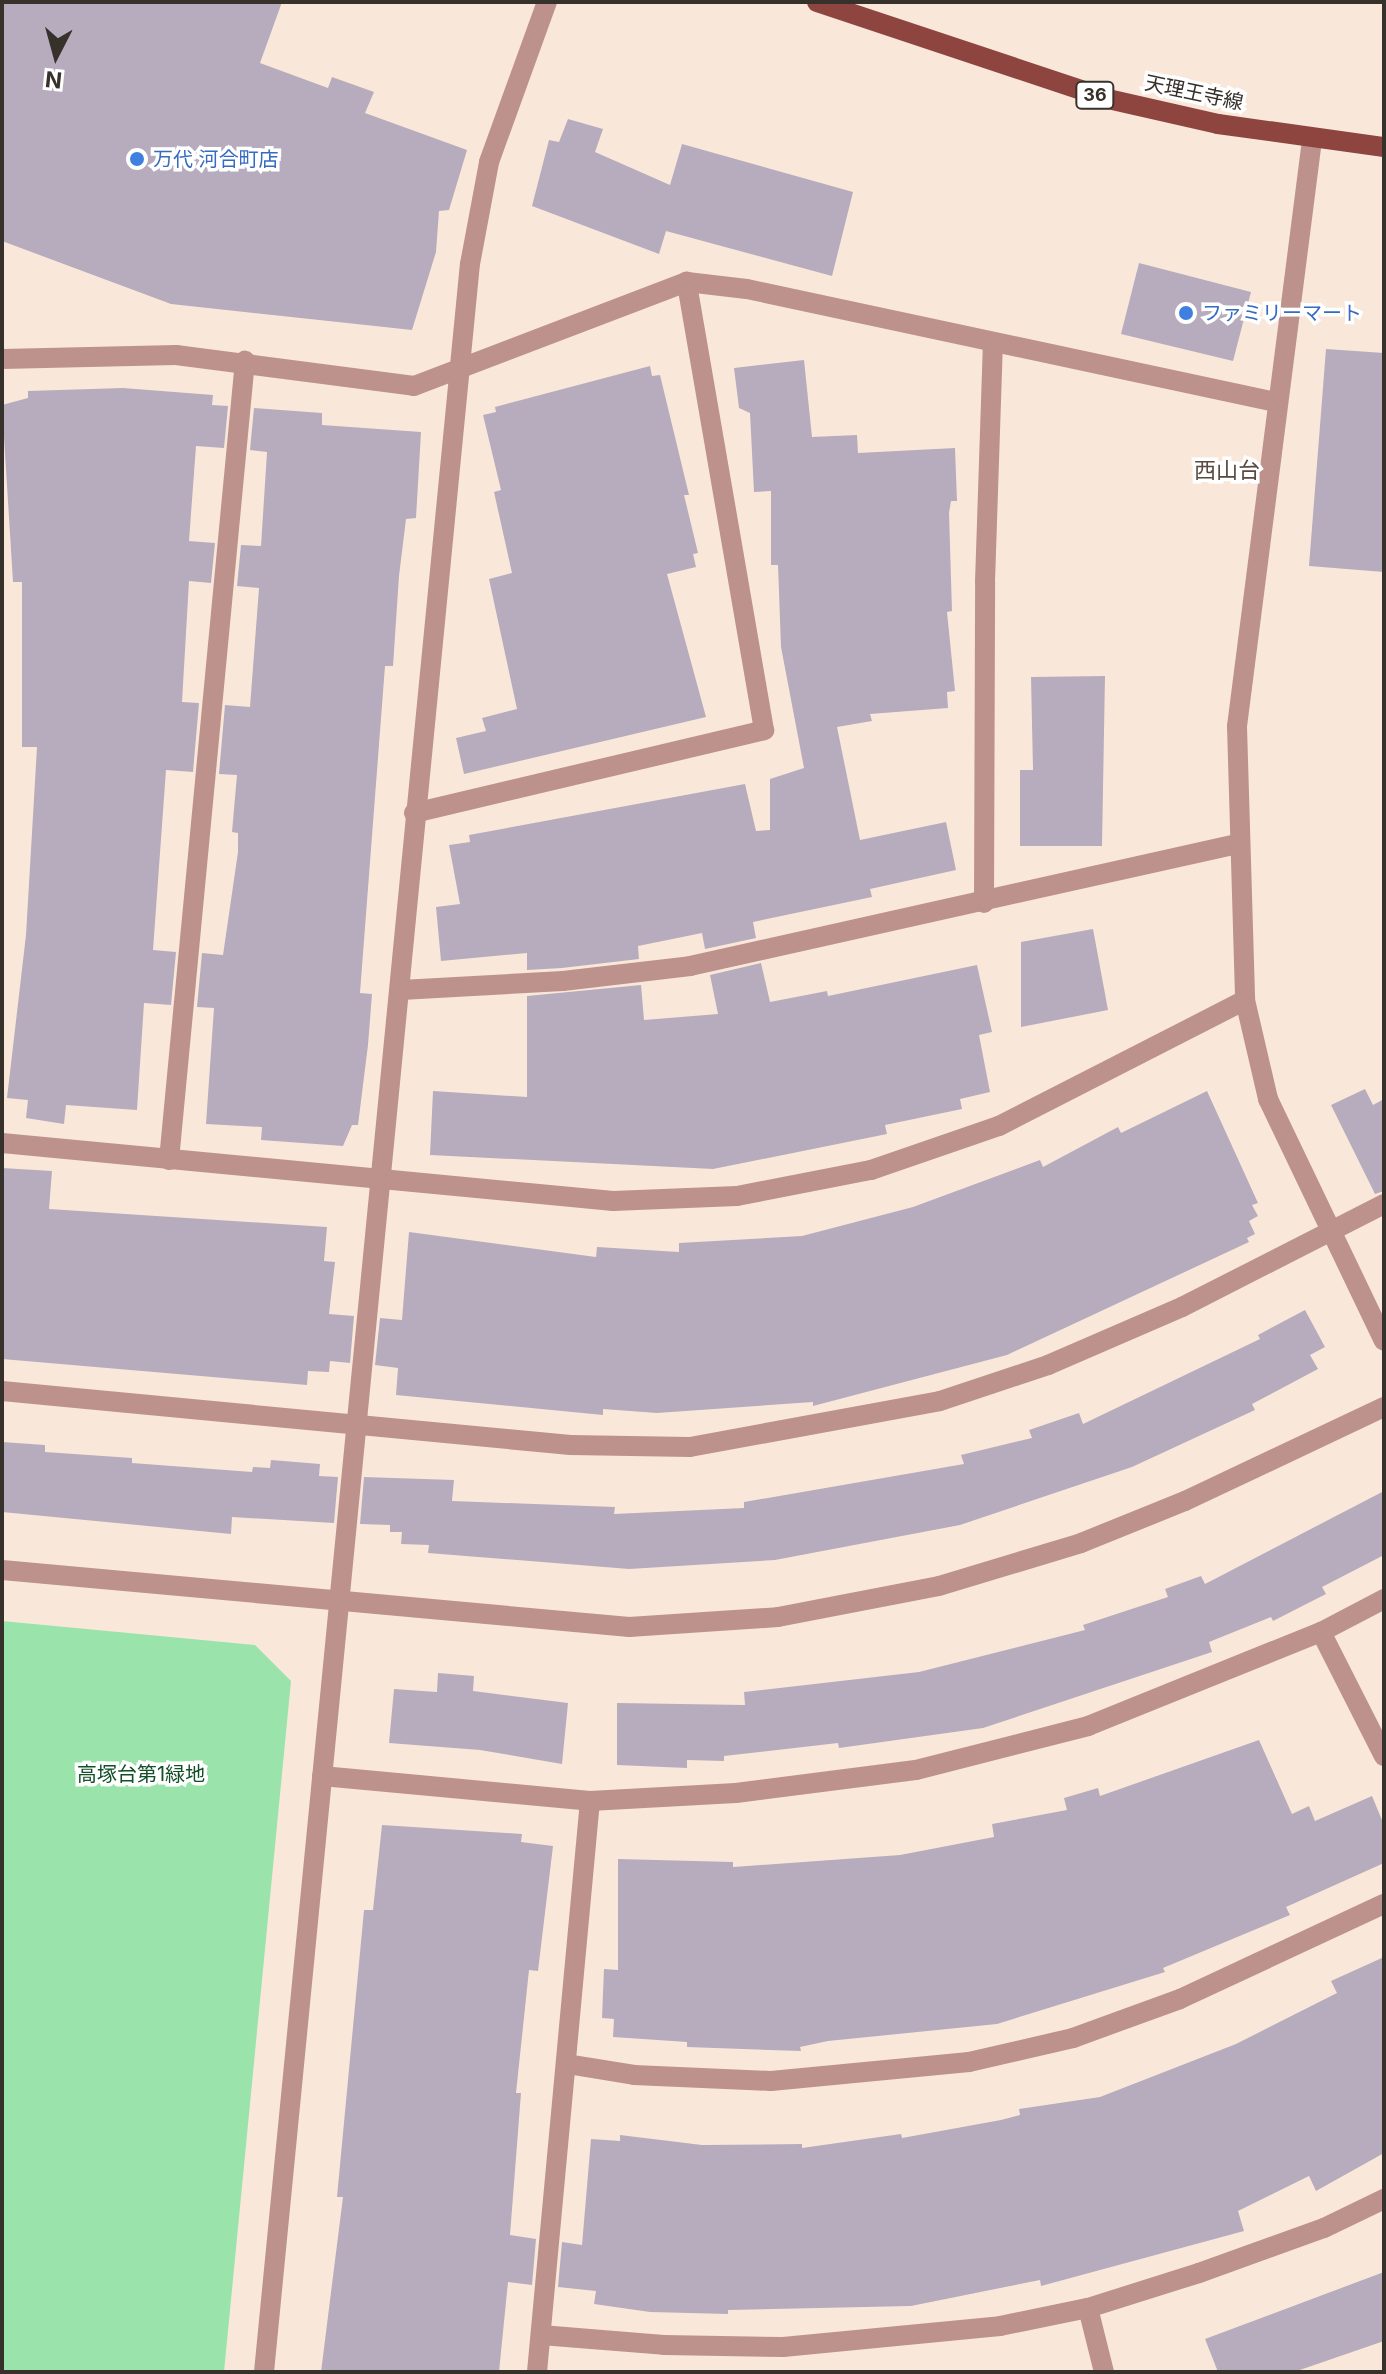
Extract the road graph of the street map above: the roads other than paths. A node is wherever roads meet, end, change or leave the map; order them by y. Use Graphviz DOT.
graph roads {
  1 [pos="547,2"];
  2 [pos="817,2"];
  3 [pos="1312,140"];
  4 [pos="1384,147"];
  5 [pos="687,282"];
  6 [pos="993,342"];
  7 [pos="2,359"];
  8 [pos="245,361"];
  9 [pos="461,370"];
  10 [pos="1276,402"];
  11 [pos="414,813"];
  12 [pos="1237,844"];
  13 [pos="984,903"];
  14 [pos="401,990"];
  15 [pos="1245,1000"];
  16 [pos="2,1143"];
  17 [pos="169,1160"];
  18 [pos="384,1178"];
  19 [pos="1384,1204"];
  20 [pos="1331,1230"];
  21 [pos="1384,1341"];
  22 [pos="2,1391"];
  23 [pos="1384,1407"];
  24 [pos="357,1425"];
  25 [pos="2,1570"];
  26 [pos="1384,1599"];
  27 [pos="336,1604"];
  28 [pos="1321,1632"];
  29 [pos="1384,1756"];
  30 [pos="322,1776"];
  31 [pos="590,1801"];
  32 [pos="1384,1904"];
  33 [pos="567,2064"];
  34 [pos="1384,2199"];
  35 [pos="1088,2308"];
  36 [pos="541,2335"];
  37 [pos="264,2372"];
  38 [pos="537,2372"];
  39 [pos="1104,2372"];
  1 -- 9 [label="street"];
  2 -- 3 [label="main road, 天理王寺線 / 36"];
  3 -- 4 [label="main road, 天理王寺線 / 36"];
  3 -- 10 [label="street"];
  5 -- 6 [label="street"];
  5 -- 9 [label="street"];
  5 -- 11 [label="street"];
  6 -- 10 [label="street"];
  6 -- 13 [label="street"];
  7 -- 8 [label="street"];
  8 -- 9 [label="street"];
  8 -- 17 [label="street"];
  9 -- 11 [label="street"];
  10 -- 12 [label="street"];
  11 -- 14 [label="street"];
  12 -- 13 [label="street"];
  12 -- 15 [label="street"];
  13 -- 14 [label="street"];
  14 -- 18 [label="street"];
  15 -- 18 [label="street"];
  15 -- 20 [label="street"];
  16 -- 17 [label="street"];
  17 -- 18 [label="street"];
  18 -- 24 [label="street"];
  19 -- 20 [label="street"];
  20 -- 21 [label="street"];
  20 -- 24 [label="street"];
  22 -- 24 [label="street"];
  23 -- 27 [label="street"];
  24 -- 27 [label="street"];
  25 -- 27 [label="street"];
  26 -- 28 [label="street"];
  27 -- 30 [label="street"];
  28 -- 29 [label="street"];
  28 -- 31 [label="street"];
  30 -- 31 [label="street"];
  30 -- 37 [label="street"];
  31 -- 33 [label="street"];
  32 -- 33 [label="street"];
  33 -- 36 [label="street"];
  34 -- 35 [label="street"];
  35 -- 36 [label="street"];
  35 -- 39 [label="street"];
  36 -- 38 [label="street"];
}
